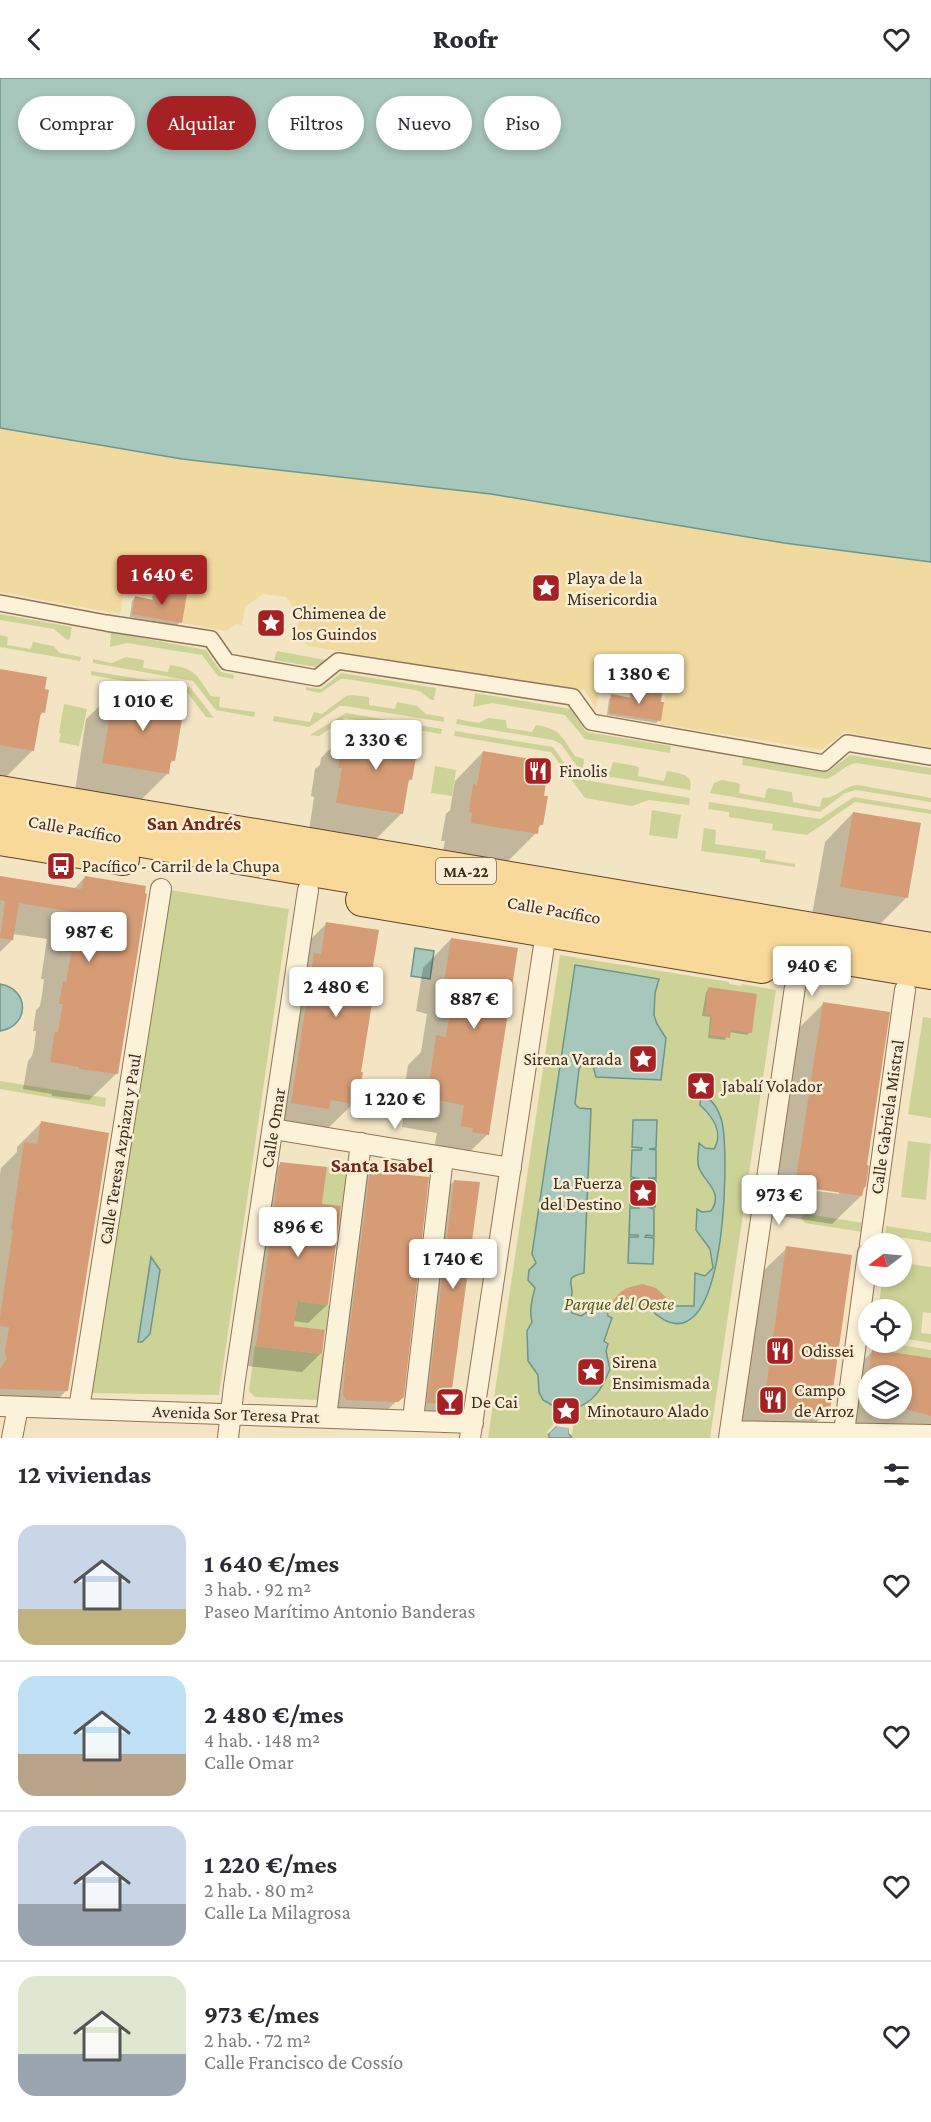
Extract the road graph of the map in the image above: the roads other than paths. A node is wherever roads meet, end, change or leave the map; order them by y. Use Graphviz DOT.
graph roads {
  1 [pos="0,603"];
  2 [pos="931,757"];
  3 [pos="0,775"];
  4 [pos="0,792"];
  5 [pos="0,816"];
  6 [pos="0,839"];
  7 [pos="161,889"];
  8 [pos="308,890"];
  9 [pos="931,930"];
  10 [pos="546,932"];
  11 [pos="931,949"];
  12 [pos="797,973"];
  13 [pos="931,973"];
  14 [pos="918,992"];
  15 [pos="273,1129"];
  16 [pos="361,1143"];
  17 [pos="443,1156"];
  18 [pos="511,1168"];
  19 [pos="872,1233"];
  20 [pos="863,1287"];
  21 [pos="9,1406"];
  22 [pos="79,1409"];
  23 [pos="231,1414"];
  24 [pos="326,1418"];
  25 [pos="413,1420"];
  26 [pos="471,1430"];
  27 [pos="844,1432"];
  28 [pos="729,1434"];
  29 [pos="931,1435"];
  30 [pos="12,1438"];
  31 [pos="228,1438"];
  1 -- 2 [label="street"];
  3 -- 9 [label="main road"];
  4 -- 11 [label="main road, Calle Pacífico / MA-22"];
  5 -- 13 [label="main road, Calle Pacífico / MA-22"];
  6 -- 8 [label="main road, Calle Pacífico"];
  7 -- 22 [label="street, Calle Teresa Azpiazu y Paul"];
  8 -- 10 [label="main road, Calle Pacífico"];
  8 -- 15 [label="street, Calle Omar"];
  10 -- 12 [label="main road, Calle Pacífico"];
  10 -- 18 [label="street"];
  12 -- 14 [label="main road, Calle Pacífico"];
  12 -- 28 [label="street"];
  14 -- 19 [label="street, Calle Gabriela Mistral"];
  15 -- 16 [label="street"];
  15 -- 23 [label="street, Calle Omar"];
  16 -- 17 [label="street"];
  16 -- 24 [label="street"];
  17 -- 18 [label="street"];
  17 -- 25 [label="street"];
  18 -- 26 [label="street"];
  20 -- 27 [label="street"];
  21 -- 22 [label="street, Avenida Sor Teresa Prat"];
  21 -- 30 [label="street"];
  22 -- 23 [label="street, Avenida Sor Teresa Prat"];
  23 -- 24 [label="street, Avenida Sor Teresa Prat"];
  23 -- 31 [label="street, Calle Omar"];
  24 -- 25 [label="street, Avenida Sor Teresa Prat"];
  25 -- 26 [label="street, Avenida Sor Teresa Prat"];
  27 -- 28 [label="street"];
  27 -- 29 [label="street"];
}
